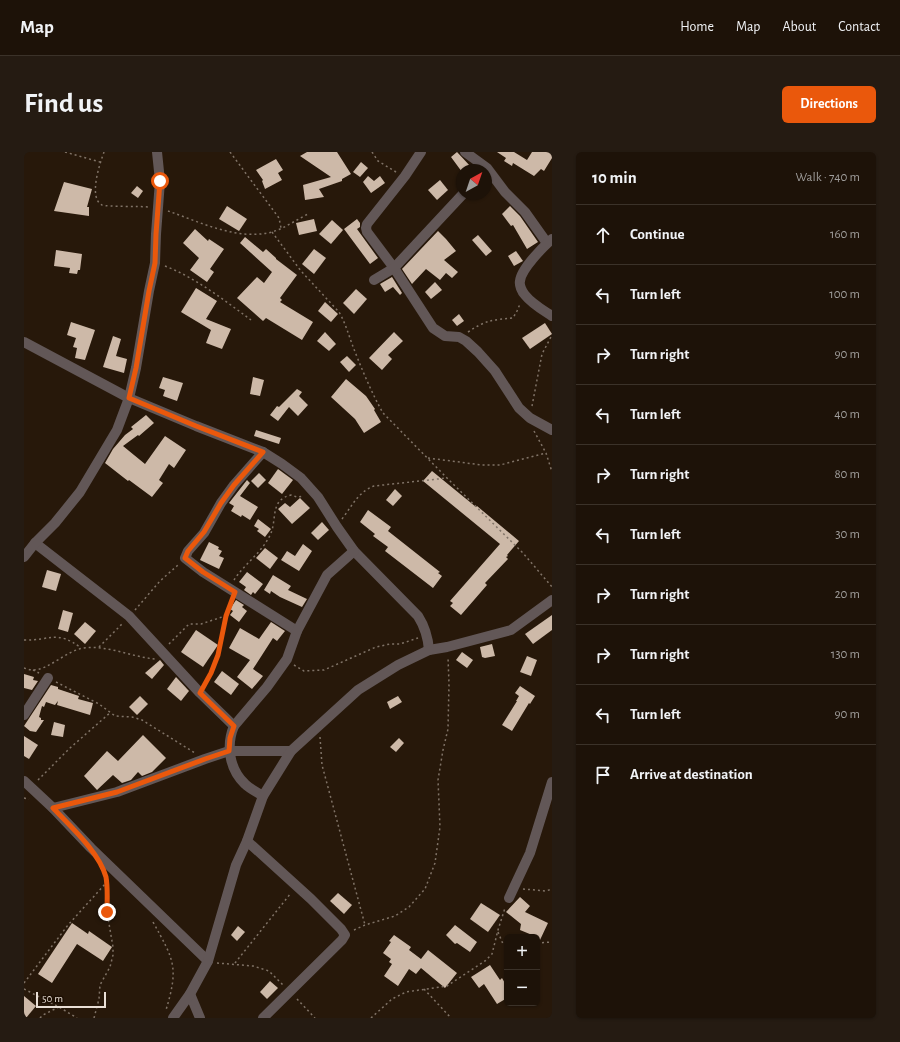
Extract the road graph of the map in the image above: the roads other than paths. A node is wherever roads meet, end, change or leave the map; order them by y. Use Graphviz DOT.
graph roads {
  1 [pos="157,152"];
  2 [pos="421,152"];
  3 [pos="465,152"];
  4 [pos="480,164"];
  5 [pos="492,176"];
  6 [pos="457,200"];
  7 [pos="550,241"];
  8 [pos="394,268"];
  9 [pos="374,280"];
  10 [pos="552,316"];
  11 [pos="24,342"];
  12 [pos="129,398"];
  13 [pos="552,430"];
  14 [pos="263,452"];
  15 [pos="35,543"];
  16 [pos="354,551"];
  17 [pos="24,557"];
  18 [pos="552,600"];
  19 [pos="298,631"];
  20 [pos="429,650"];
  21 [pos="48,678"];
  22 [pos="24,715"];
  23 [pos="234,726"];
  24 [pos="229,751"];
  25 [pos="291,752"];
  26 [pos="552,782"];
  27 [pos="27,784"];
  28 [pos="263,796"];
  29 [pos="53,808"];
  30 [pos="247,841"];
  31 [pos="509,898"];
  32 [pos="208,961"];
  33 [pos="190,994"];
  34 [pos="169,1016"];
  35 [pos="200,1018"];
  36 [pos="263,1018"];
  1 -- 12 [label="street"];
  2 -- 8 [label="street"];
  3 -- 4 [label="street"];
  5 -- 7 [label="street"];
  6 -- 8 [label="street"];
  7 -- 10 [label="street"];
  8 -- 9 [label="street"];
  8 -- 13 [label="street"];
  11 -- 12 [label="street"];
  12 -- 14 [label="street"];
  12 -- 15 [label="street"];
  14 -- 16 [label="street"];
  14 -- 19 [label="street"];
  15 -- 17 [label="street"];
  15 -- 23 [label="street"];
  16 -- 19 [label="street"];
  16 -- 20 [label="street"];
  18 -- 20 [label="street"];
  19 -- 23 [label="street"];
  20 -- 25 [label="street"];
  21 -- 22 [label="street"];
  23 -- 24 [label="street"];
  24 -- 25 [label="street"];
  24 -- 28 [label="street"];
  24 -- 29 [label="street"];
  25 -- 28 [label="street"];
  26 -- 31 [label="street"];
  27 -- 29 [label="street"];
  28 -- 30 [label="street"];
  29 -- 32 [label="street"];
  30 -- 32 [label="street"];
  30 -- 36 [label="street"];
  32 -- 33 [label="street"];
  33 -- 34 [label="street"];
  33 -- 35 [label="street"];
}
